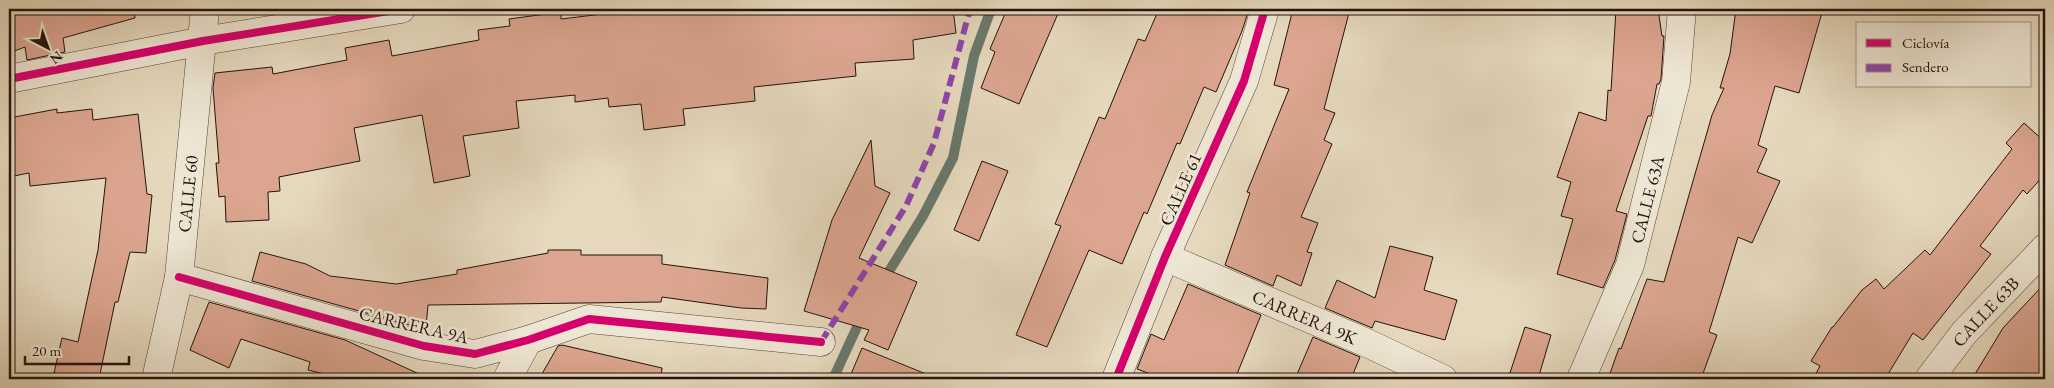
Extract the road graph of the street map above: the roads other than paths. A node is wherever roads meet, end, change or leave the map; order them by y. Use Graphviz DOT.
graph roads {
  1 [pos="205,9"];
  2 [pos="402,9"];
  3 [pos="1265,9"];
  4 [pos="1682,9"];
  5 [pos="203,41"];
  6 [pos="9,79"];
  7 [pos="2045,248"];
  8 [pos="1165,257"];
  9 [pos="179,277"];
  10 [pos="528,340"];
  11 [pos="821,342"];
  12 [pos="156,379"];
  13 [pos="507,379"];
  14 [pos="1116,379"];
  15 [pos="1443,379"];
  16 [pos="1581,379"];
  17 [pos="1929,379"];
  1 -- 5 [label="street, CALLE 60"];
  2 -- 5 [label="street"];
  3 -- 8 [label="street, CALLE 61"];
  4 -- 16 [label="street, CALLE 63A"];
  5 -- 6 [label="street"];
  5 -- 9 [label="street, CALLE 60"];
  7 -- 17 [label="street, CALLE 63B"];
  8 -- 14 [label="street, CALLE 61"];
  8 -- 15 [label="street, CARRERA 9K"];
  9 -- 10 [label="street, CARRERA 9A"];
  9 -- 12 [label="street, CALLE 60"];
  10 -- 11 [label="street, CARRERA 9A"];
  10 -- 13 [label="street"];
}
